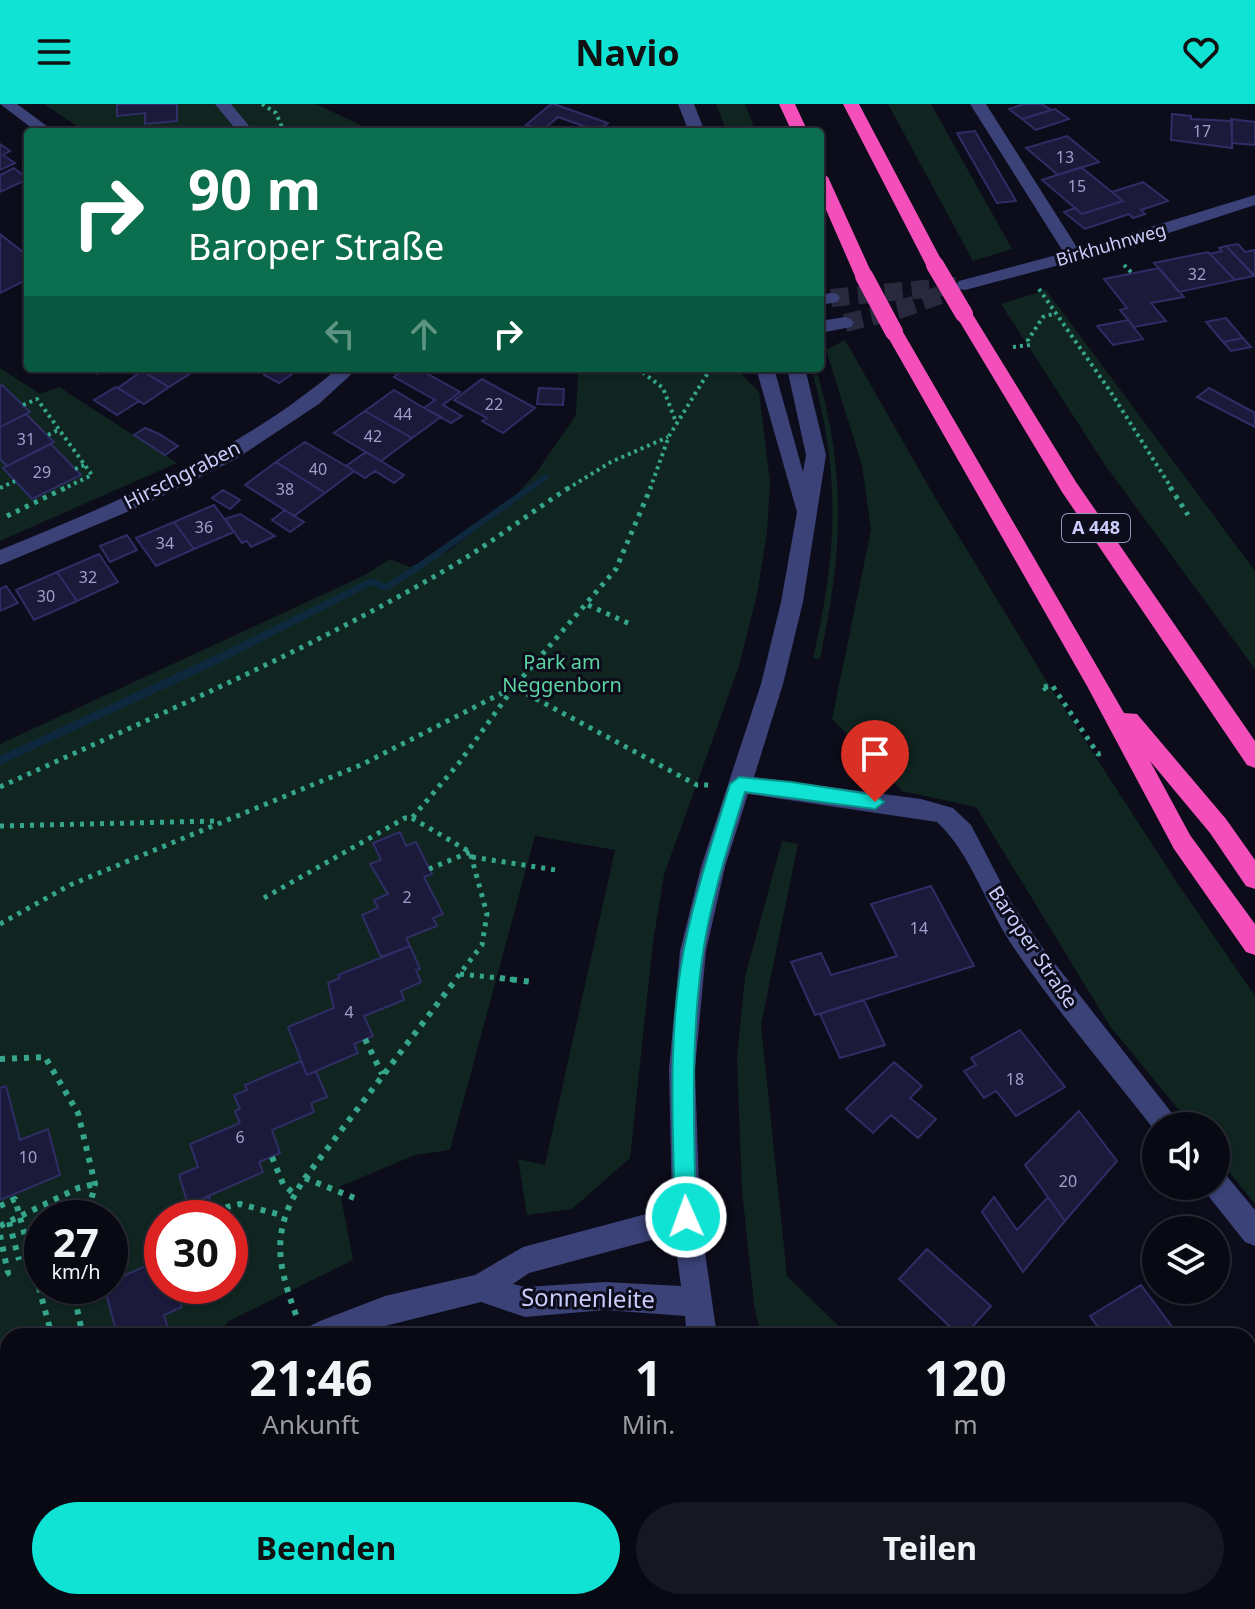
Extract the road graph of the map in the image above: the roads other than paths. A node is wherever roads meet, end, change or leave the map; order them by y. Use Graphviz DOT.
graph roads {
  1 [pos="7,104"];
  2 [pos="223,104"];
  3 [pos="686,104"];
  4 [pos="787,104"];
  5 [pos="851,104"];
  6 [pos="978,104"];
  7 [pos="41,128"];
  8 [pos="243,128"];
  9 [pos="695,128"];
  10 [pos="798,128"];
  11 [pos="824,186"];
  12 [pos="1246,203"];
  13 [pos="1255,219"];
  14 [pos="1074,256"];
  15 [pos="965,285"];
  16 [pos="845,323"];
  17 [pos="824,326"];
  18 [pos="344,372"];
  19 [pos="766,372"];
  20 [pos="797,372"];
  21 [pos="805,513"];
  22 [pos="0,558"];
  23 [pos="1096,682"];
  24 [pos="1255,756"];
  25 [pos="739,784"];
  26 [pos="1255,879"];
  27 [pos="1255,944"];
  28 [pos="1157,1112"];
  29 [pos="1229,1200"];
  30 [pos="686,1217"];
  31 [pos="1255,1232"];
  32 [pos="481,1288"];
  33 [pos="696,1302"];
  34 [pos="318,1328"];
  35 [pos="701,1328"];
  1 -- 7 [label="street"];
  2 -- 8 [label="street"];
  3 -- 9 [label="street"];
  4 -- 10 [label="highway"];
  5 -- 24 [label="highway, A 448, bridge"];
  6 -- 14 [label="street"];
  11 -- 23 [label="highway, bridge"];
  12 -- 13 [label="street"];
  12 -- 14 [label="street, Birkhuhnweg"];
  14 -- 15 [label="street, Birkhuhnweg"];
  16 -- 17 [label="street"];
  18 -- 22 [label="street, Hirschgraben"];
  19 -- 21 [label="street"];
  20 -- 21 [label="street"];
  21 -- 25 [label="street"];
  23 -- 26 [label="highway"];
  23 -- 27 [label="highway"];
  25 -- 28 [label="street, Baroper Straße"];
  25 -- 30 [label="street"];
  29 -- 31 [label="street"];
  30 -- 32 [label="street, Sonnenleite"];
  30 -- 33 [label="street"];
  32 -- 33 [label="street, Sonnenleite"];
  32 -- 34 [label="street, Sonnenleite"];
  33 -- 35 [label="street"];
}
